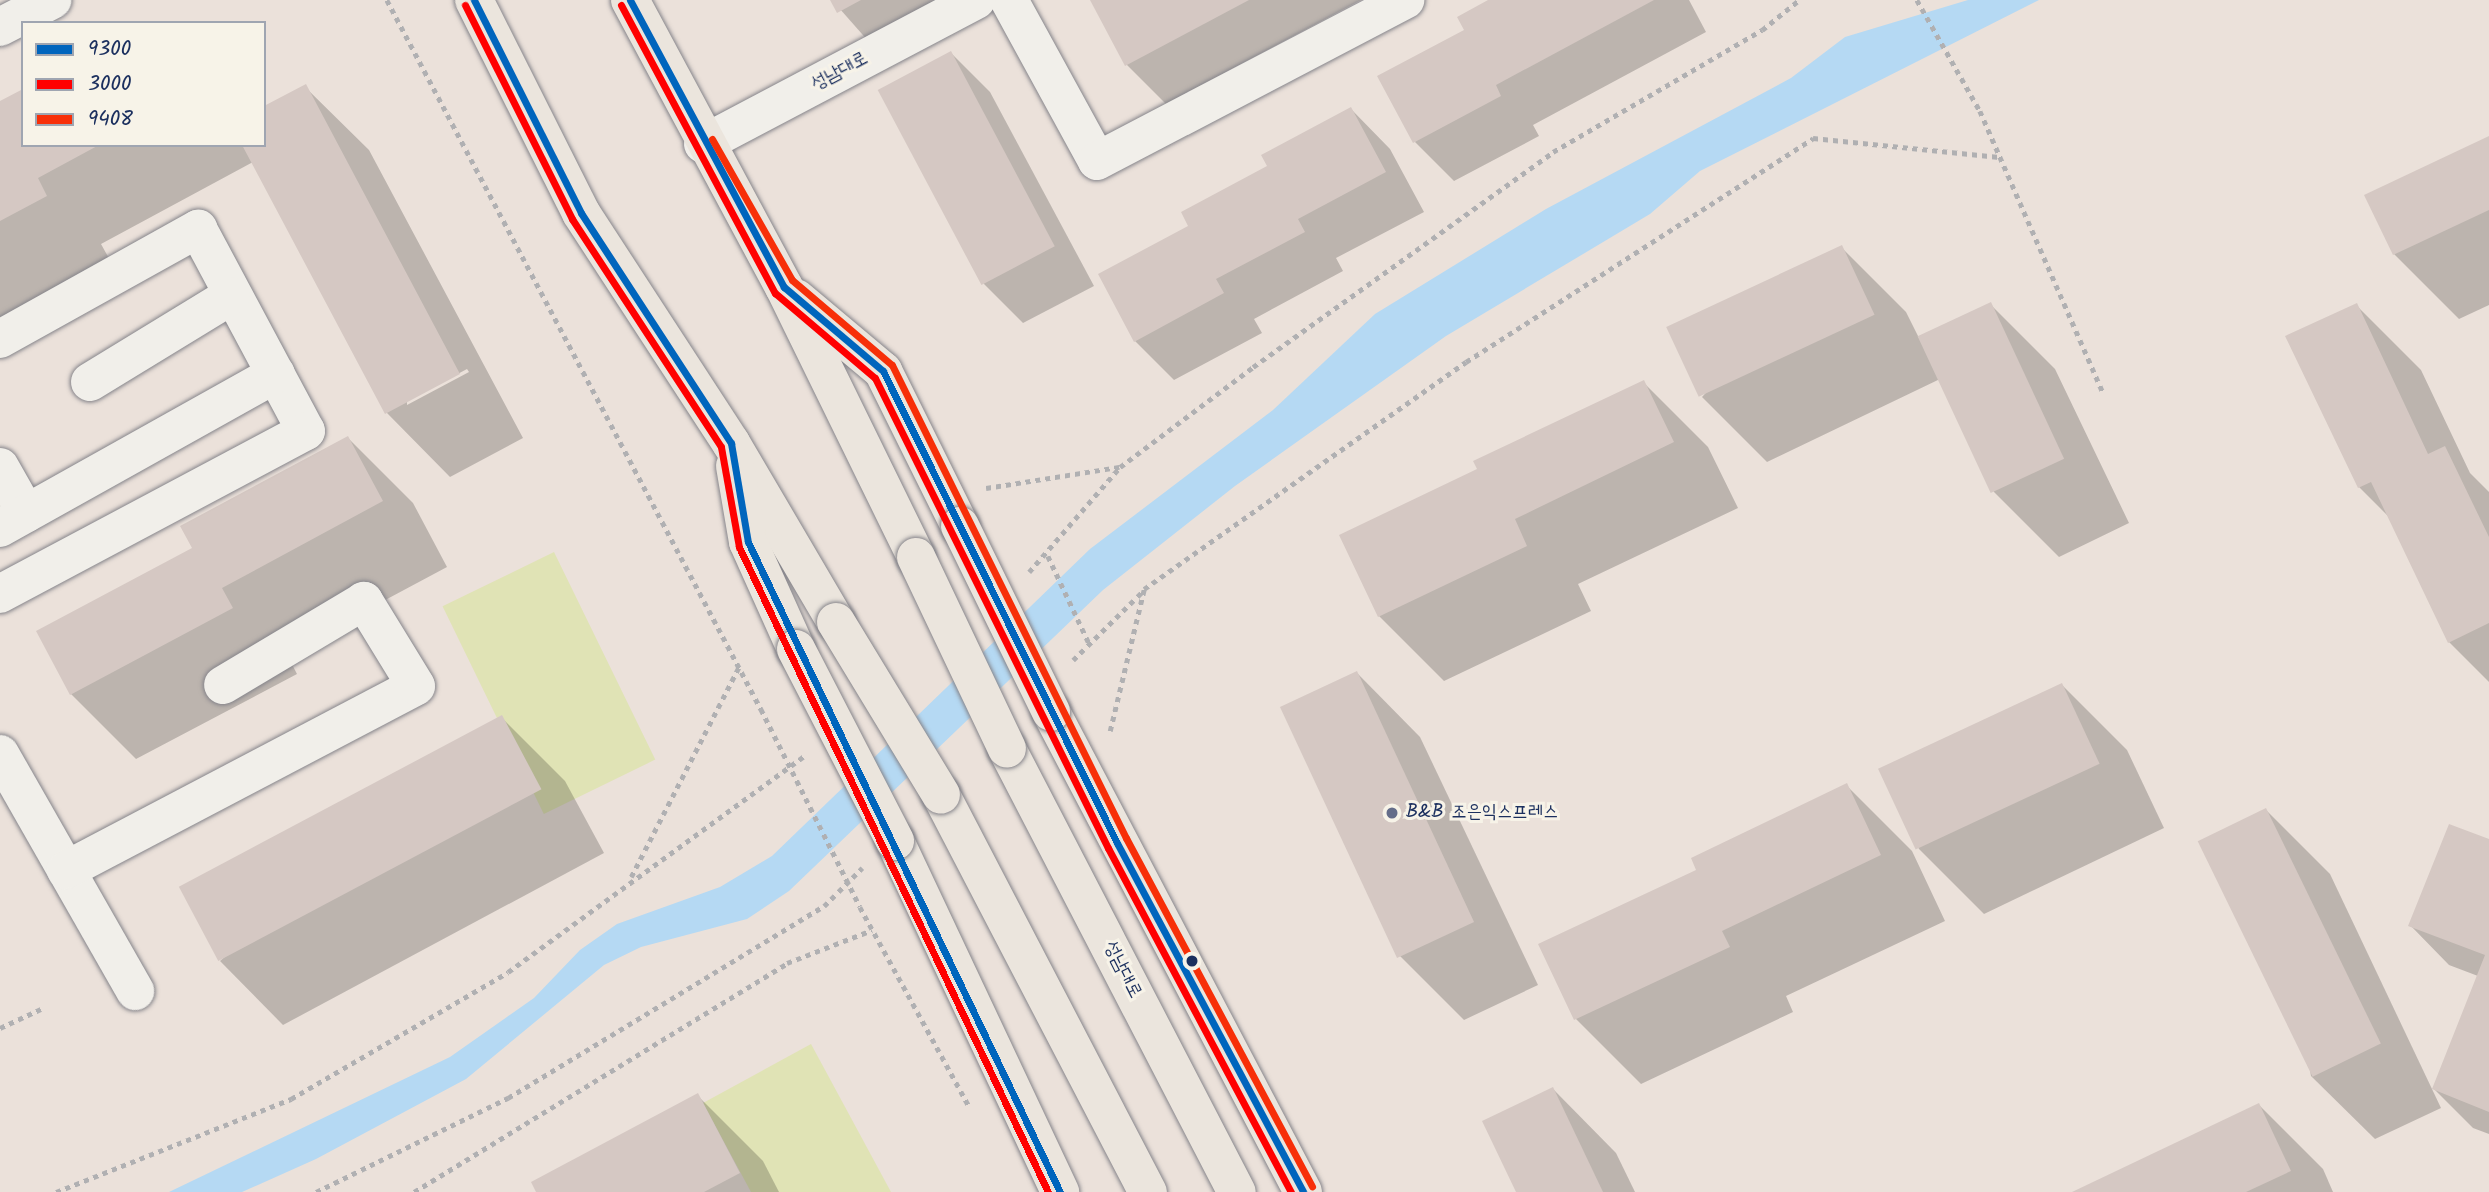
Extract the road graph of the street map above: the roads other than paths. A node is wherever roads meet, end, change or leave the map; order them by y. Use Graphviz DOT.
graph roads {
  1 [pos="52,0"];
  2 [pos="474,0"];
  3 [pos="630,0"];
  4 [pos="976,0"];
  5 [pos="1009,0"];
  6 [pos="1405,0"];
  7 [pos="0,27"];
  8 [pos="703,144"];
  9 [pos="784,287"];
  10 [pos="231,296"];
  11 [pos="0,339"];
  12 [pos="276,374"];
  13 [pos="90,382"];
  14 [pos="731,443"];
  15 [pos="0,467"];
  16 [pos="13,520"];
  17 [pos="0,594"];
  18 [pos="223,685"];
  19 [pos="0,754"];
  20 [pos="66,870"];
  21 [pos="135,991"];
  22 [pos="1060,1192"];
  23 [pos="1148,1192"];
  24 [pos="1237,1192"];
  25 [pos="1303,1192"];
  1 -- 7 [label="street"];
  2 -- 14 [label="main road"];
  3 -- 8 [label="main road"];
  4 -- 8 [label="street, 성남대로"];
  5 -- 6 [label="street"];
  8 -- 9 [label="main road"];
  9 -- 24 [label="main road, 성남대로, bridge"];
  9 -- 25 [label="main road, bridge"];
  10 -- 11 [label="street"];
  10 -- 12 [label="street"];
  10 -- 13 [label="street"];
  12 -- 16 [label="street"];
  12 -- 17 [label="street"];
  14 -- 22 [label="main road, bridge"];
  14 -- 23 [label="main road, bridge"];
  15 -- 16 [label="street"];
  18 -- 20 [label="street"];
  19 -- 20 [label="street"];
  20 -- 21 [label="street"];
}
